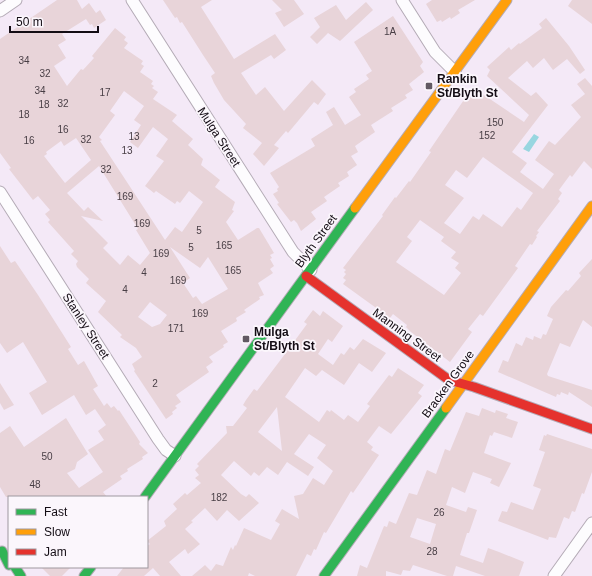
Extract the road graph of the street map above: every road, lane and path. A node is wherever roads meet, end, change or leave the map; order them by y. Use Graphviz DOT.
graph roads {
  1 [pos="16,0"];
  2 [pos="132,0"];
  3 [pos="402,0"];
  4 [pos="507,0"];
  5 [pos="0,11"];
  6 [pos="455,72"];
  7 [pos="0,192"];
  8 [pos="592,206"];
  9 [pos="308,273"];
  10 [pos="463,384"];
  11 [pos="592,429"];
  12 [pos="175,456"];
  13 [pos="146,496"];
  14 [pos="592,523"];
  15 [pos="3,552"];
  16 [pos="8,564"];
  17 [pos="90,568"];
  18 [pos="84,576"];
  19 [pos="324,576"];
  20 [pos="554,576"];
  1 -- 5 [label="street"];
  2 -- 9 [label="street, Mulga Street"];
  3 -- 6 [label="street"];
  4 -- 6 [label="street, Blyth Street"];
  6 -- 9 [label="street, Blyth Street"];
  7 -- 12 [label="street, Stanley Street"];
  8 -- 10 [label="street, Bracken Grove"];
  9 -- 10 [label="street, Manning Street"];
  9 -- 12 [label="street, Blyth Street"];
  10 -- 11 [label="street, Manning Street"];
  10 -- 19 [label="street, Bracken Grove"];
  12 -- 13 [label="street, Blyth Street"];
  14 -- 20 [label="street"];
  15 -- 16 [label="street"];
  17 -- 18 [label="street"];
}
